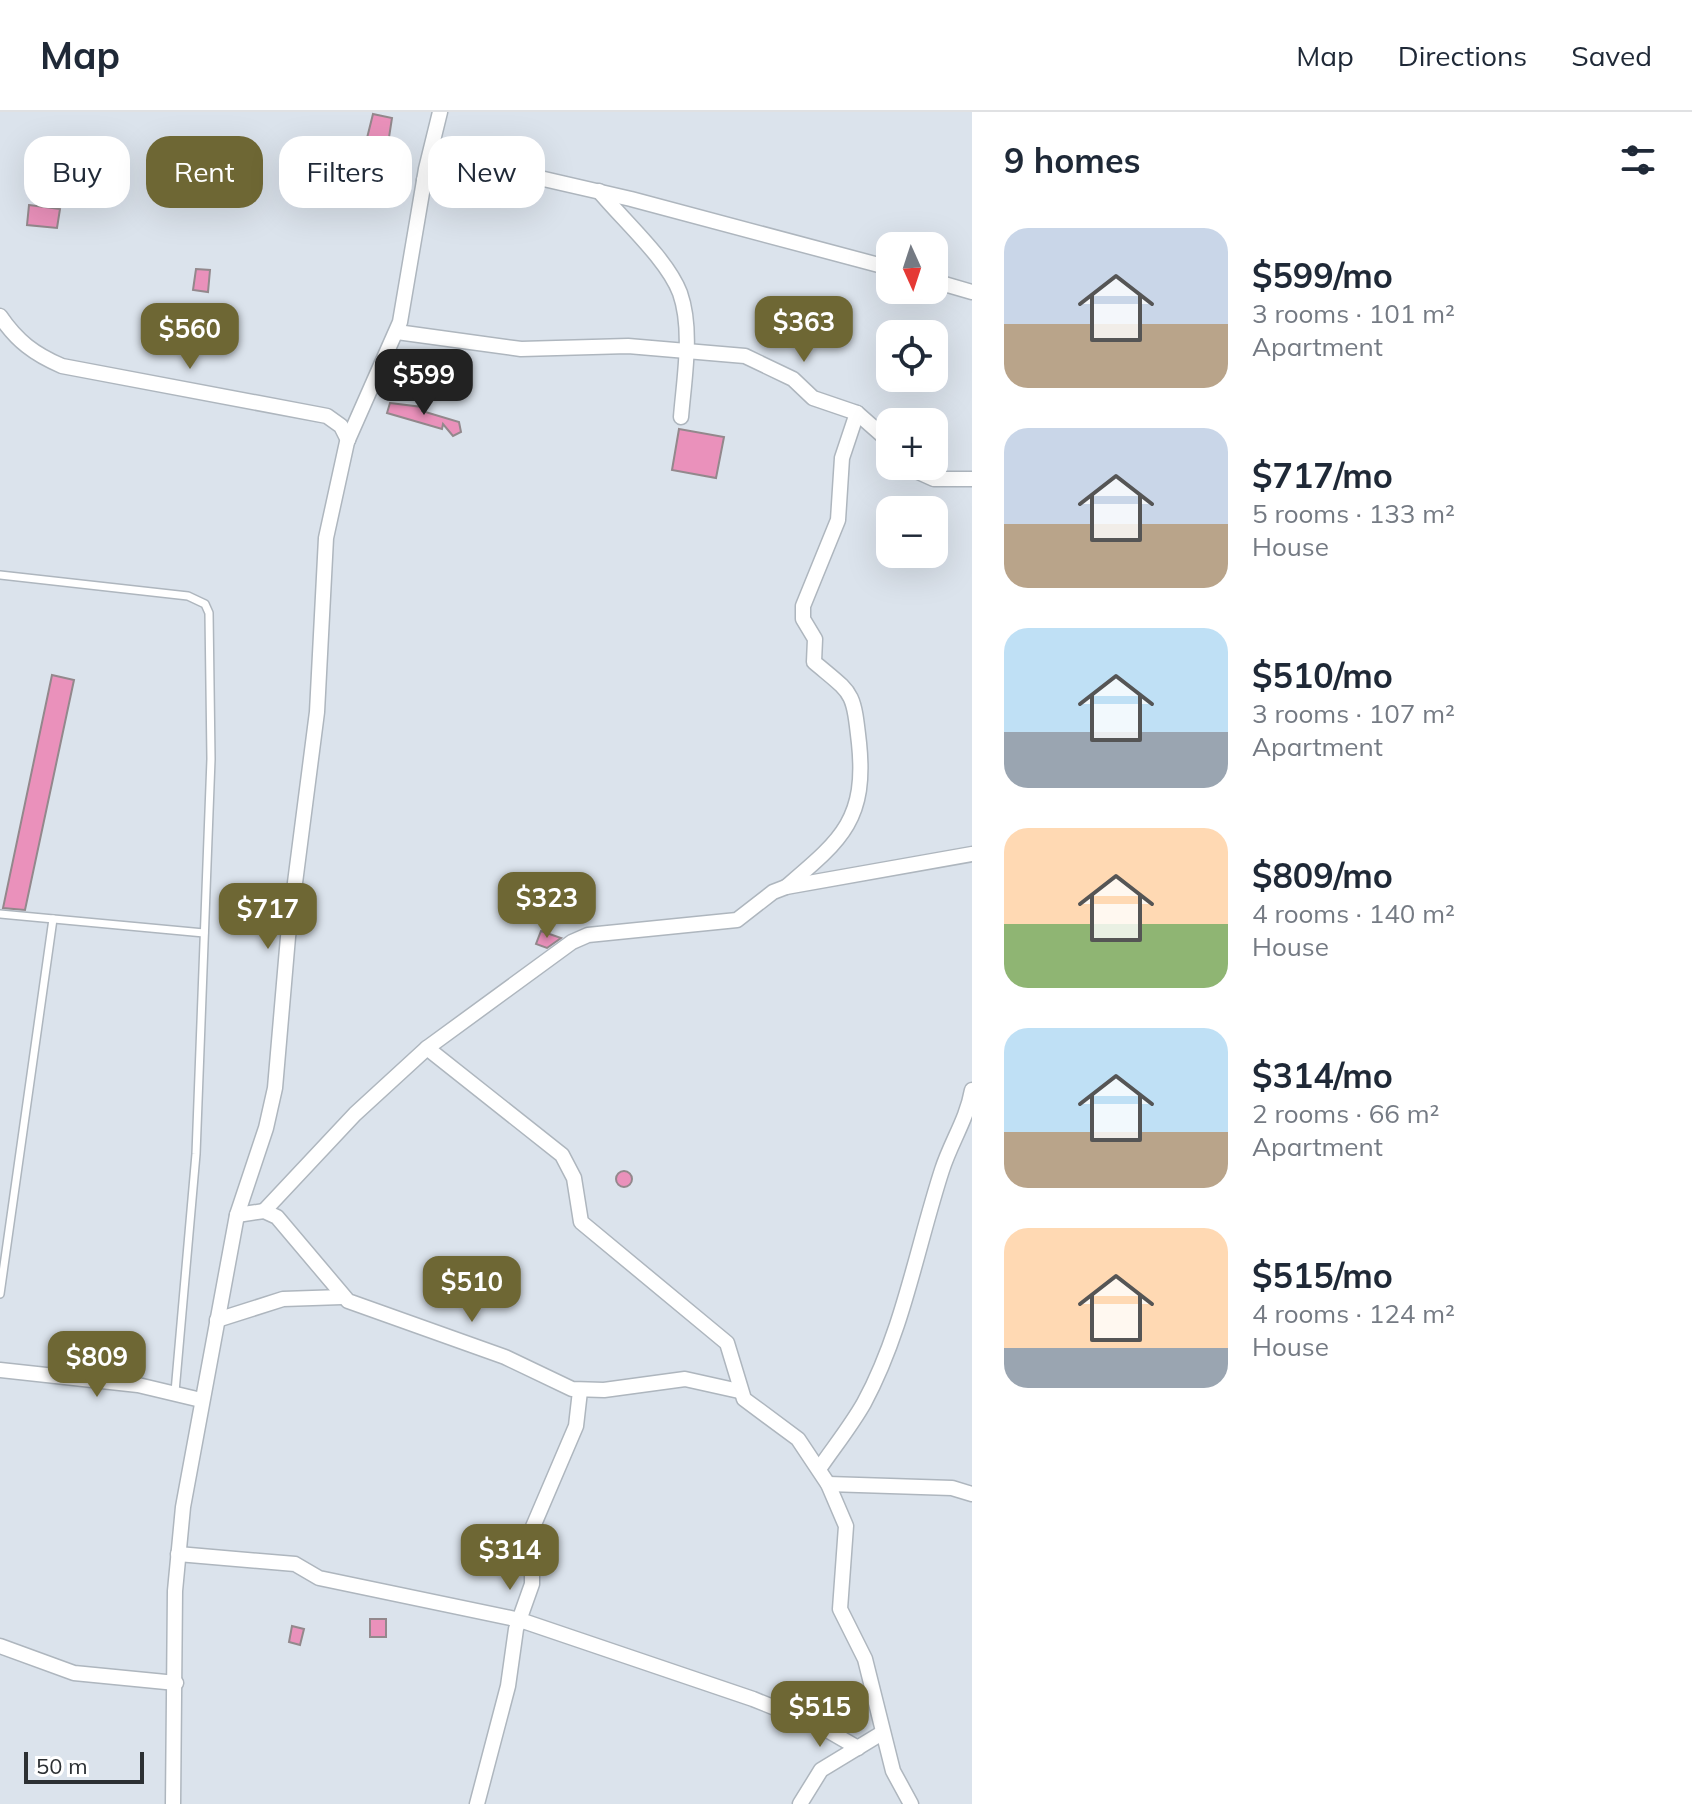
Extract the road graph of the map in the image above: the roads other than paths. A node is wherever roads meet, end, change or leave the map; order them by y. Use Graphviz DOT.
graph roads {
  1 [pos="440,112"];
  2 [pos="424,180"];
  3 [pos="599,191"];
  4 [pos="876,264"];
  5 [pos="948,285"];
  6 [pos="972,292"];
  7 [pos="0,316"];
  8 [pos="397,332"];
  9 [pos="685,349"];
  10 [pos="857,413"];
  11 [pos="681,417"];
  12 [pos="876,430"];
  13 [pos="348,440"];
  14 [pos="948,479"];
  15 [pos="972,479"];
  16 [pos="0,575"];
  17 [pos="972,854"];
  18 [pos="786,887"];
  19 [pos="0,914"];
  20 [pos="53,919"];
  21 [pos="204,933"];
  22 [pos="427,1048"];
  23 [pos="972,1090"];
  24 [pos="264,1211"];
  25 [pos="237,1215"];
  26 [pos="0,1294"];
  27 [pos="342,1297"];
  28 [pos="217,1320"];
  29 [pos="0,1370"];
  30 [pos="580,1391"];
  31 [pos="739,1391"];
  32 [pos="175,1392"];
  33 [pos="201,1400"];
  34 [pos="819,1469"];
  35 [pos="828,1484"];
  36 [pos="972,1494"];
  37 [pos="178,1554"];
  38 [pos="520,1620"];
  39 [pos="0,1646"];
  40 [pos="176,1683"];
  41 [pos="882,1733"];
  42 [pos="858,1748"];
  43 [pos="173,1804"];
  44 [pos="477,1804"];
  45 [pos="800,1804"];
  46 [pos="911,1804"];
  1 -- 2 [label="street"];
  2 -- 3 [label="street"];
  2 -- 8 [label="street"];
  3 -- 4 [label="street"];
  3 -- 9 [label="street"];
  5 -- 6 [label="street"];
  7 -- 13 [label="street"];
  8 -- 9 [label="street"];
  8 -- 13 [label="street"];
  9 -- 10 [label="street"];
  9 -- 11 [label="street"];
  10 -- 12 [label="street"];
  10 -- 18 [label="street"];
  13 -- 25 [label="street"];
  14 -- 15 [label="street"];
  16 -- 21 [label="lane"];
  17 -- 18 [label="street"];
  18 -- 22 [label="street"];
  19 -- 20 [label="lane"];
  20 -- 21 [label="lane"];
  20 -- 26 [label="lane"];
  21 -- 32 [label="lane"];
  22 -- 24 [label="street"];
  22 -- 31 [label="street"];
  23 -- 34 [label="street"];
  24 -- 25 [label="street"];
  24 -- 27 [label="street"];
  25 -- 28 [label="street"];
  27 -- 28 [label="street"];
  27 -- 30 [label="street"];
  28 -- 33 [label="street"];
  29 -- 32 [label="street"];
  30 -- 31 [label="street"];
  30 -- 38 [label="street"];
  31 -- 34 [label="street"];
  32 -- 33 [label="street"];
  33 -- 37 [label="street"];
  34 -- 35 [label="street"];
  35 -- 36 [label="street"];
  35 -- 41 [label="street"];
  37 -- 38 [label="street"];
  37 -- 40 [label="street"];
  38 -- 42 [label="street"];
  38 -- 44 [label="street"];
  39 -- 40 [label="street"];
  40 -- 43 [label="street"];
  41 -- 42 [label="street"];
  41 -- 46 [label="street"];
  42 -- 45 [label="street"];
}
